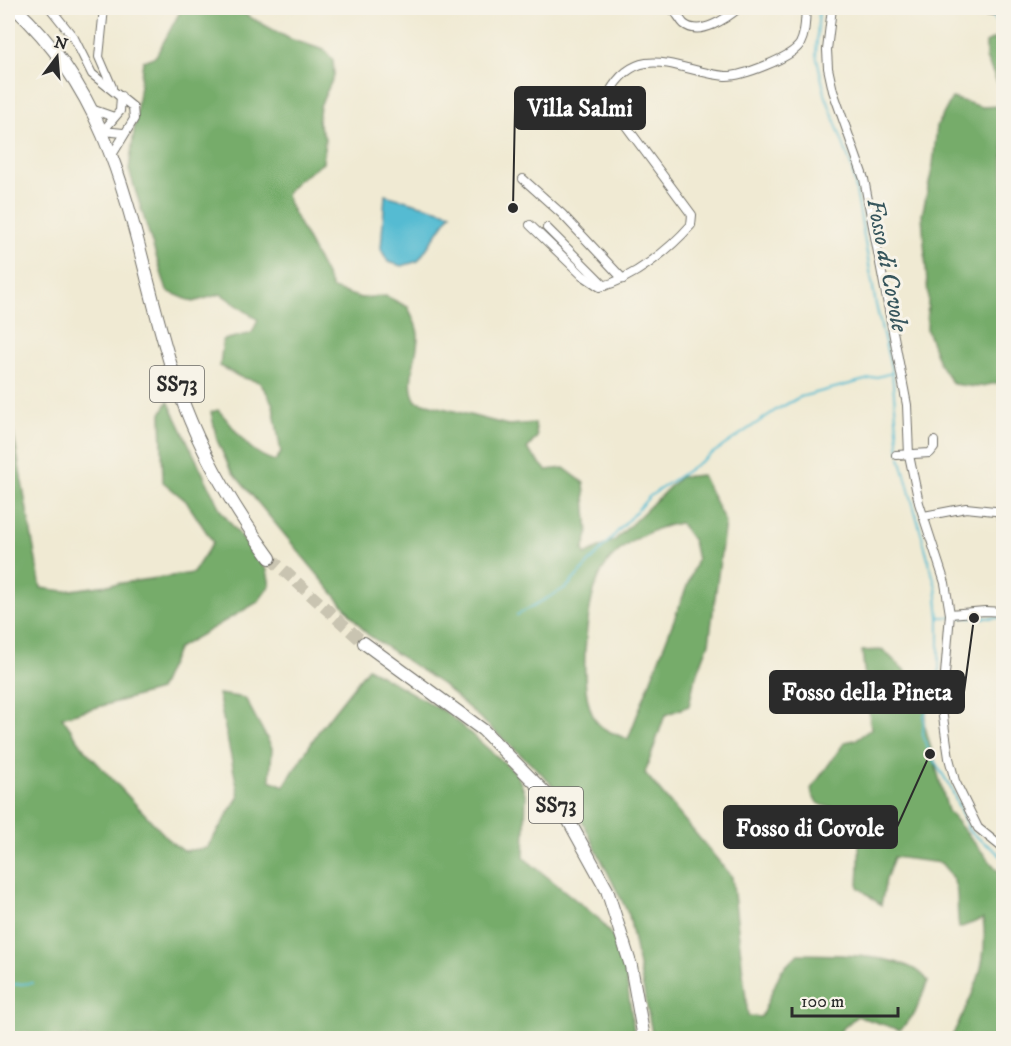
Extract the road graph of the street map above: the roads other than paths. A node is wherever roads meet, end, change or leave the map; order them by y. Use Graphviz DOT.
graph roads {
  1 [pos="15,8"];
  2 [pos="50,8"];
  3 [pos="104,8"];
  4 [pos="669,8"];
  5 [pos="739,8"];
  6 [pos="806,8"];
  7 [pos="832,8"];
  8 [pos="971,8"];
  9 [pos="1004,9"];
  10 [pos="112,89"];
  11 [pos="121,96"];
  12 [pos="94,110"];
  13 [pos="114,117"];
  14 [pos="103,131"];
  15 [pos="123,133"];
  16 [pos="112,155"];
  17 [pos="523,179"];
  18 [pos="530,225"];
  19 [pos="547,228"];
  20 [pos="623,279"];
  21 [pos="605,286"];
  22 [pos="934,441"];
  23 [pos="903,454"];
  24 [pos="1001,512"];
  25 [pos="924,516"];
  26 [pos="1004,524"];
  27 [pos="270,558"];
  28 [pos="1004,612"];
  29 [pos="950,614"];
  30 [pos="363,643"];
  31 [pos="1004,849"];
  32 [pos="644,1038"];
  1 -- 12 [label="main road, SS73"];
  2 -- 10 [label="street"];
  3 -- 10 [label="street"];
  4 -- 5 [label="street"];
  6 -- 20 [label="street"];
  7 -- 23 [label="street"];
  8 -- 9 [label="street"];
  10 -- 11 [label="street"];
  11 -- 13 [label="street"];
  11 -- 15 [label="street"];
  12 -- 13 [label="street"];
  12 -- 14 [label="main road, SS73"];
  13 -- 14 [label="street"];
  14 -- 15 [label="street"];
  14 -- 16 [label="main road, SS73"];
  15 -- 16 [label="street"];
  16 -- 27 [label="main road, SS73"];
  17 -- 20 [label="street"];
  18 -- 21 [label="street"];
  19 -- 21 [label="street"];
  20 -- 21 [label="street"];
  22 -- 23 [label="street"];
  23 -- 25 [label="street"];
  24 -- 25 [label="street"];
  24 -- 26 [label="street"];
  25 -- 29 [label="street"];
  28 -- 29 [label="street"];
  29 -- 31 [label="street"];
  30 -- 32 [label="main road, SS73"];
}
